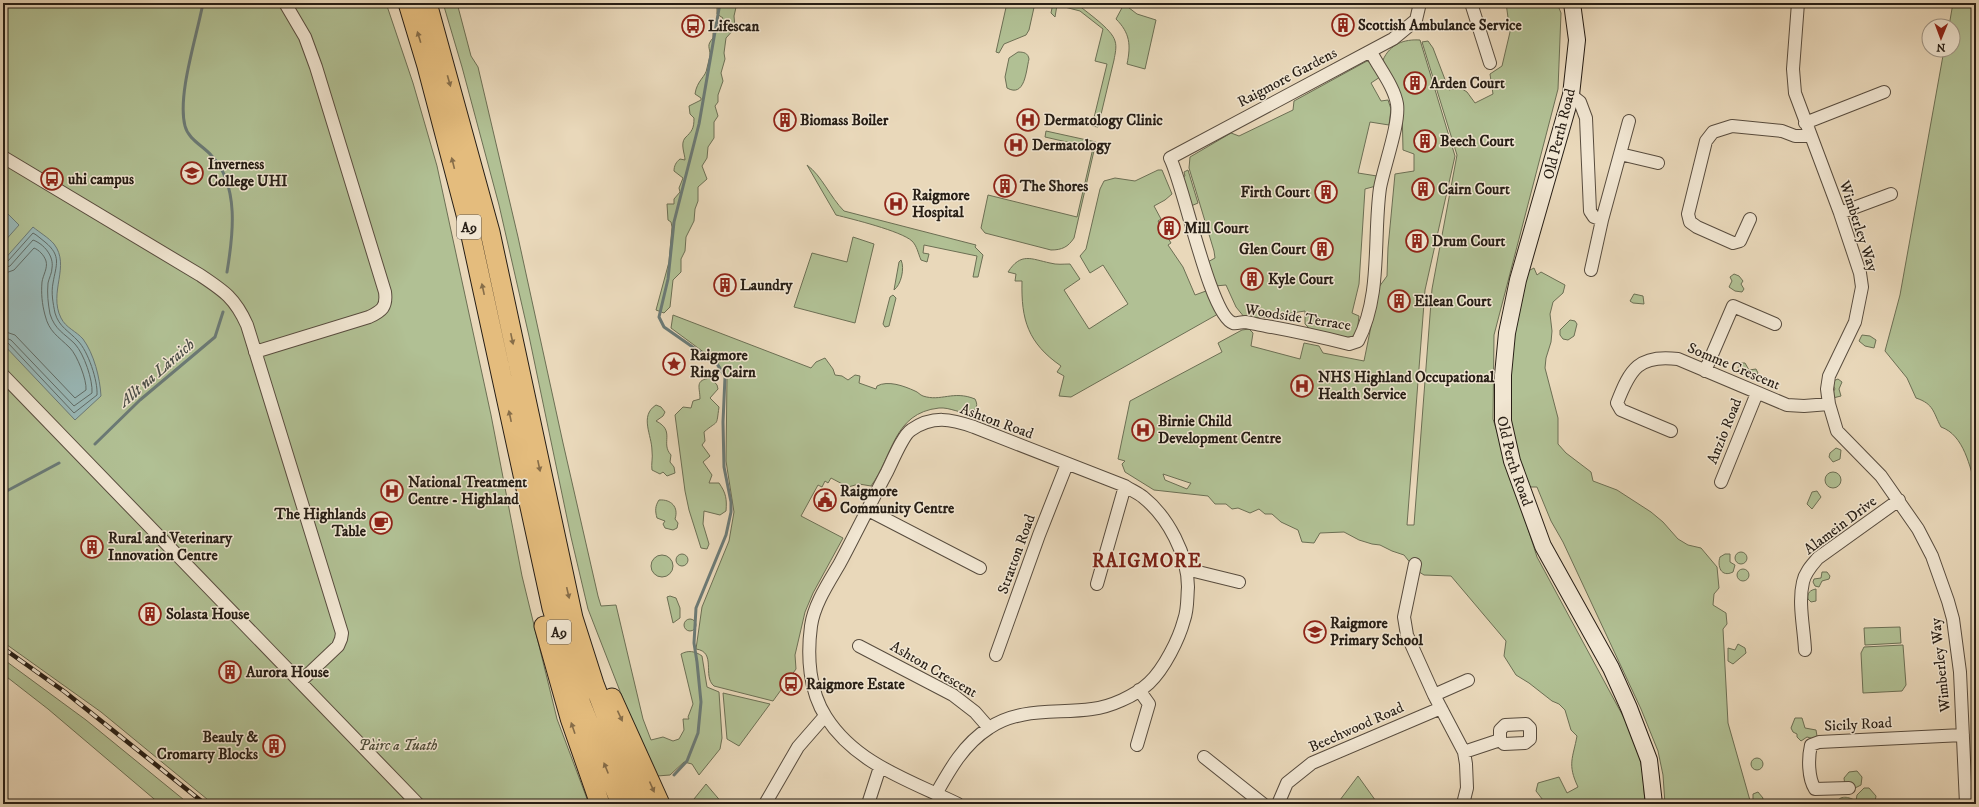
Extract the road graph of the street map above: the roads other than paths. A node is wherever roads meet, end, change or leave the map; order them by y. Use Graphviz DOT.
graph roads {
  1 [pos="284,3"];
  2 [pos="408,3"];
  3 [pos="427,3"];
  4 [pos="1420,3"];
  5 [pos="1471,3"];
  6 [pos="1572,3"];
  7 [pos="1798,3"];
  8 [pos="1371,52"];
  9 [pos="1490,63"];
  10 [pos="1884,92"];
  11 [pos="1571,95"];
  12 [pos="1629,121"];
  13 [pos="1805,123"];
  14 [pos="1810,136"];
  15 [pos="1620,154"];
  16 [pos="3,158"];
  17 [pos="1170,158"];
  18 [pos="1658,163"];
  19 [pos="1891,194"];
  20 [pos="1840,213"];
  21 [pos="1750,219"];
  22 [pos="1602,220"];
  23 [pos="1591,270"];
  24 [pos="1774,324"];
  25 [pos="255,352"];
  26 [pos="1705,371"];
  27 [pos="3,375"];
  28 [pos="1757,393"];
  29 [pos="1829,404"];
  30 [pos="1671,431"];
  31 [pos="518,455"];
  32 [pos="1067,464"];
  33 [pos="1720,482"];
  34 [pos="1125,486"];
  35 [pos="1899,500"];
  36 [pos="868,510"];
  37 [pos="1415,564"];
  38 [pos="980,568"];
  39 [pos="1186,569"];
  40 [pos="1239,582"];
  41 [pos="1097,584"];
  42 [pos="573,618"];
  43 [pos="859,646"];
  44 [pos="1805,650"];
  45 [pos="996,655"];
  46 [pos="1468,680"];
  47 [pos="300,682"];
  48 [pos="1139,690"];
  49 [pos="1434,695"];
  50 [pos="1441,708"];
  51 [pos="825,716"];
  52 [pos="989,728"];
  53 [pos="1963,735"];
  54 [pos="1500,740"];
  55 [pos="1137,745"];
  56 [pos="1464,752"];
  57 [pos="1204,756"];
  58 [pos="880,767"];
  59 [pos="1849,788"];
  60 [pos="936,794"];
  61 [pos="418,804"];
  62 [pos="600,804"];
  63 [pos="621,804"];
  64 [pos="640,804"];
  65 [pos="660,804"];
  66 [pos="765,804"];
  67 [pos="868,804"];
  68 [pos="958,804"];
  69 [pos="1263,804"];
  70 [pos="1278,804"];
  71 [pos="1463,804"];
  72 [pos="1654,804"];
  73 [pos="1966,804"];
  1 -- 25 [label="street"];
  31 -- 2 [label="highway, A9, one-way"];
  3 -- 42 [label="highway, A9, one-way"];
  4 -- 8 [label="street, Raigmore Gardens"];
  5 -- 9 [label="street"];
  6 -- 11 [label="main road, Old Perth Road"];
  7 -- 13 [label="street, Wimberley Way"];
  8 -- 17 [label="street, Raigmore Gardens"];
  8 -- 17 [label="street, Woodside Terrace"];
  10 -- 13 [label="street"];
  11 -- 22 [label="street"];
  11 -- 72 [label="main road, Old Perth Road"];
  12 -- 15 [label="street"];
  13 -- 14 [label="street, Wimberley Way"];
  14 -- 20 [label="street, Wimberley Way"];
  14 -- 21 [label="street"];
  15 -- 18 [label="street"];
  15 -- 22 [label="street"];
  16 -- 25 [label="street"];
  19 -- 20 [label="street"];
  20 -- 29 [label="street, Wimberley Way"];
  22 -- 23 [label="street"];
  24 -- 26 [label="street"];
  25 -- 47 [label="street"];
  26 -- 28 [label="street, Somme Crescent"];
  26 -- 30 [label="street, Somme Crescent"];
  27 -- 47 [label="street"];
  28 -- 29 [label="street, Somme Crescent"];
  28 -- 33 [label="street, Anzio Road"];
  29 -- 35 [label="street, Wimberley Way"];
  62 -- 31 [label="highway, A9, one-way"];
  63 -- 31 [label="highway, A9, one-way"];
  32 -- 34 [label="street, Ashton Road"];
  32 -- 36 [label="street, Ashton Road"];
  32 -- 45 [label="street, Stratton Road"];
  34 -- 39 [label="street"];
  34 -- 41 [label="street"];
  35 -- 44 [label="street, Alamein Drive"];
  35 -- 53 [label="street, Wimberley Way"];
  36 -- 38 [label="street"];
  36 -- 51 [label="street, Ashton Road"];
  37 -- 49 [label="street"];
  39 -- 40 [label="street"];
  39 -- 48 [label="street"];
  42 -- 64 [label="highway, A9"];
  42 -- 65 [label="highway, A9, one-way"];
  43 -- 52 [label="street, Ashton Crescent"];
  46 -- 49 [label="street"];
  47 -- 61 [label="street"];
  48 -- 52 [label="street"];
  48 -- 55 [label="street"];
  49 -- 50 [label="street"];
  50 -- 56 [label="street"];
  50 -- 70 [label="street, Beechwood Road"];
  51 -- 58 [label="street, Ashton Road"];
  51 -- 66 [label="street"];
  52 -- 60 [label="street"];
  53 -- 59 [label="street, Sicily Road"];
  53 -- 73 [label="street, Wimberley Way"];
  54 -- 56 [label="street"];
  56 -- 71 [label="street"];
  57 -- 69 [label="street"];
  58 -- 60 [label="street, Ashton Road"];
  58 -- 67 [label="street"];
  60 -- 68 [label="street, Ashton Road"];
}
